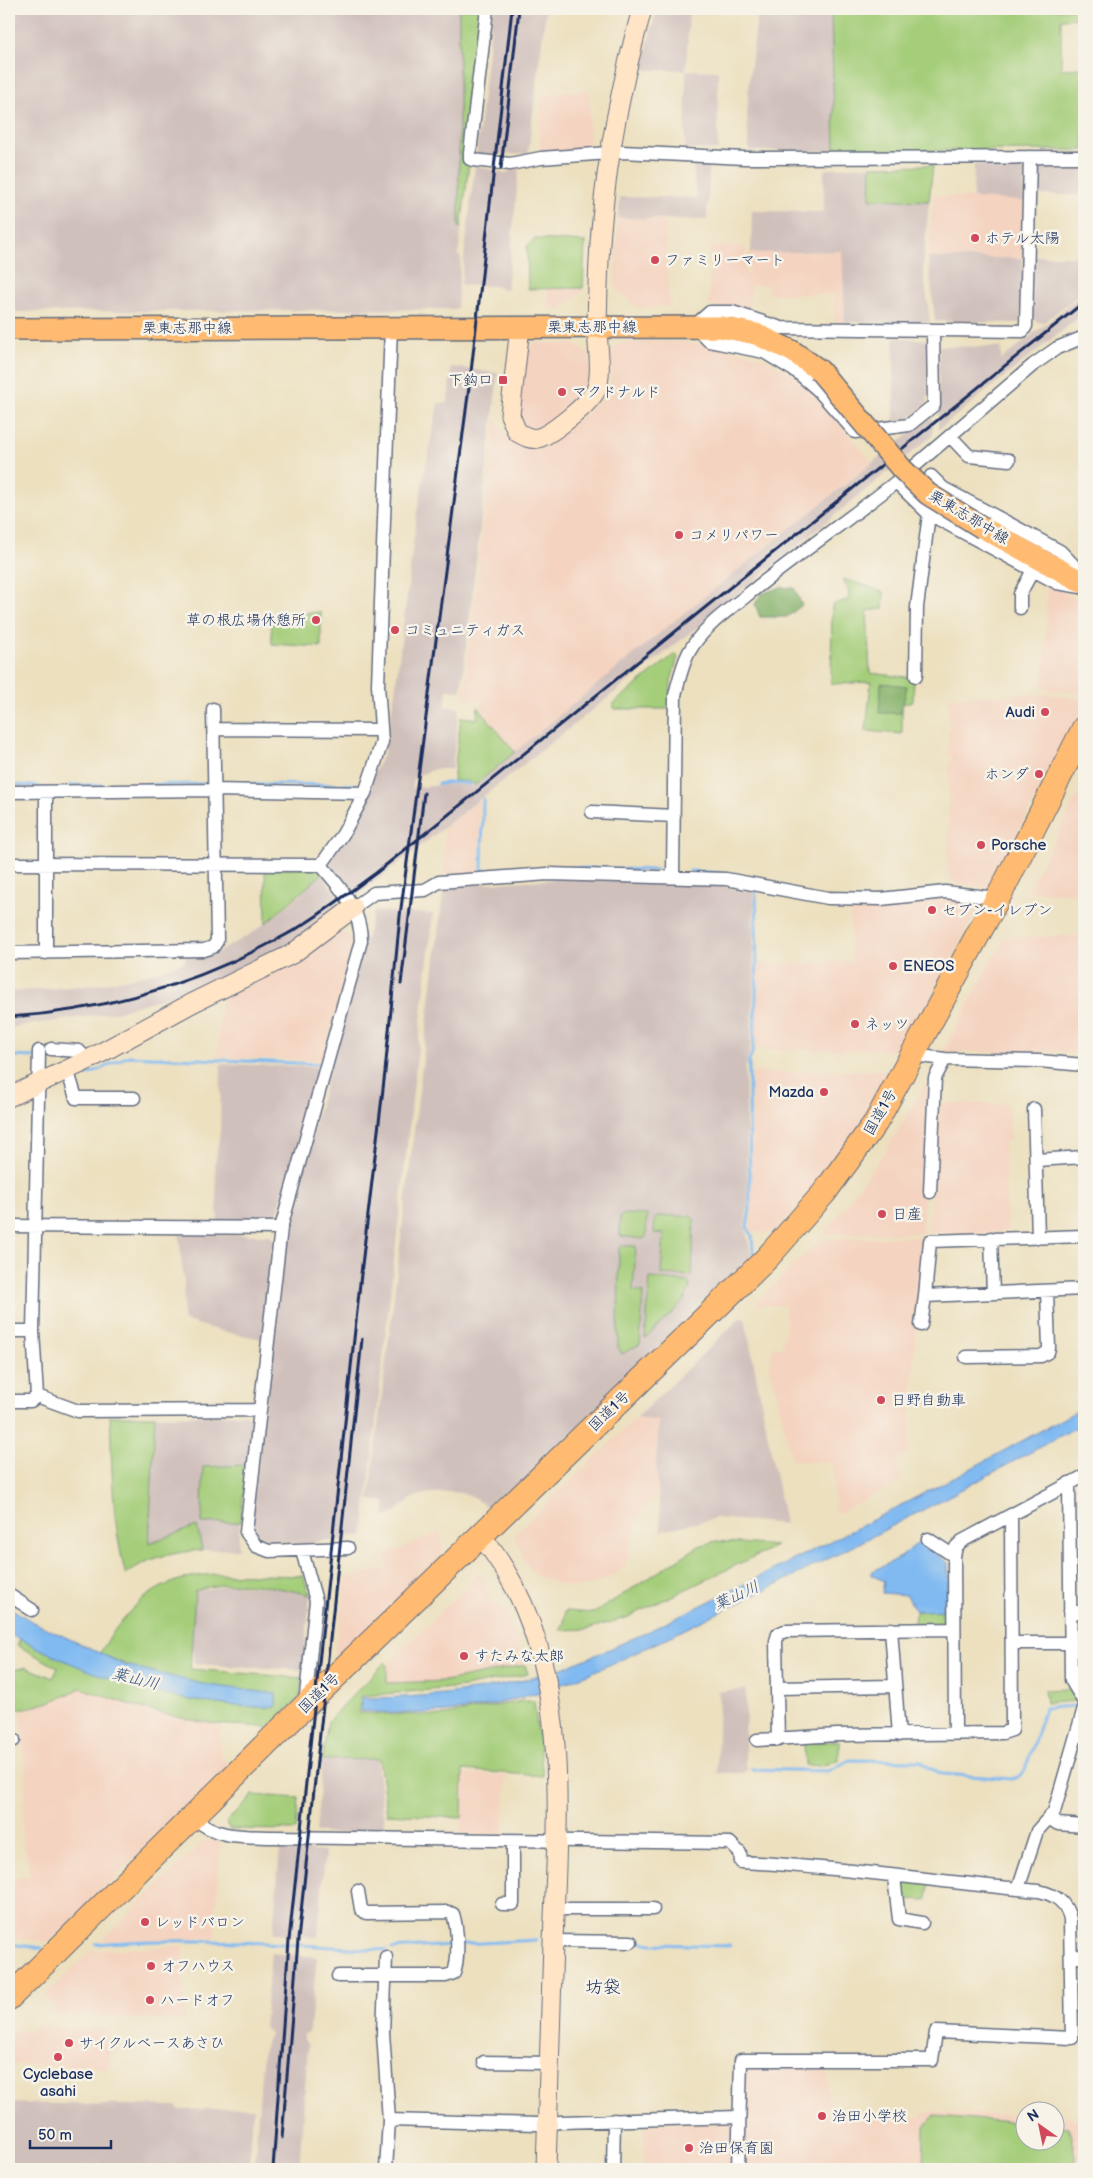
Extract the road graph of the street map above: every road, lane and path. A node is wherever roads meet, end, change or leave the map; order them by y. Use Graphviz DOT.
graph roads {
  1 [pos="487,9"];
  2 [pos="642,9"];
  3 [pos="610,155"];
  4 [pos="1030,157"];
  5 [pos="1084,157"];
  6 [pos="694,326"];
  7 [pos="391,327"];
  8 [pos="520,327"];
  9 [pos="597,327"];
  10 [pos="9,329"];
  11 [pos="933,331"];
  12 [pos="1084,337"];
  13 [pos="950,436"];
  14 [pos="1002,462"];
  15 [pos="931,476"];
  16 [pos="896,482"];
  17 [pos="943,488"];
  18 [pos="929,514"];
  19 [pos="1033,570"];
  20 [pos="1084,576"];
  21 [pos="1084,583"];
  22 [pos="1084,587"];
  23 [pos="1020,608"];
  24 [pos="916,676"];
  25 [pos="213,709"];
  26 [pos="1084,728"];
  27 [pos="214,729"];
  28 [pos="381,730"];
  29 [pos="1084,760"];
  30 [pos="215,790"];
  31 [pos="9,792"];
  32 [pos="365,792"];
  33 [pos="46,793"];
  34 [pos="592,812"];
  35 [pos="674,816"];
  36 [pos="9,864"];
  37 [pos="46,864"];
  38 [pos="216,864"];
  39 [pos="321,865"];
  40 [pos="673,877"];
  41 [pos="1006,895"];
  42 [pos="353,908"];
  43 [pos="9,953"];
  44 [pos="46,953"];
  45 [pos="928,1057"];
  46 [pos="88,1060"];
  47 [pos="1084,1065"];
  48 [pos="67,1069"];
  49 [pos="37,1083"];
  50 [pos="9,1097"];
  51 [pos="134,1098"];
  52 [pos="1034,1109"];
  53 [pos="1084,1157"];
  54 [pos="1036,1160"];
  55 [pos="930,1192"];
  56 [pos="9,1226"];
  57 [pos="35,1226"];
  58 [pos="282,1228"];
  59 [pos="1038,1236"];
  60 [pos="1084,1236"];
  61 [pos="991,1238"];
  62 [pos="1084,1289"];
  63 [pos="1047,1291"];
  64 [pos="993,1293"];
  65 [pos="925,1296"];
  66 [pos="921,1326"];
  67 [pos="9,1331"];
  68 [pos="33,1332"];
  69 [pos="966,1357"];
  70 [pos="37,1396"];
  71 [pos="9,1401"];
  72 [pos="260,1410"];
  73 [pos="1084,1476"];
  74 [pos="1069,1484"];
  75 [pos="1011,1515"];
  76 [pos="928,1539"];
  77 [pos="485,1541"];
  78 [pos="348,1548"];
  79 [pos="954,1556"];
  80 [pos="303,1557"];
  81 [pos="9,1595"];
  82 [pos="32,1610"];
  83 [pos="1070,1611"];
  84 [pos="1084,1612"];
  85 [pos="891,1629"];
  86 [pos="954,1629"];
  87 [pos="1013,1642"];
  88 [pos="1070,1643"];
  89 [pos="894,1686"];
  90 [pos="777,1688"];
  91 [pos="310,1701"];
  92 [pos="1084,1702"];
  93 [pos="1084,1708"];
  94 [pos="955,1734"];
  95 [pos="898,1735"];
  96 [pos="757,1740"];
  97 [pos="778,1740"];
  98 [pos="1050,1819"];
  99 [pos="198,1822"];
  100 [pos="1084,1826"];
  101 [pos="513,1840"];
  102 [pos="558,1841"];
  103 [pos="894,1877"];
  104 [pos="1018,1889"];
  105 [pos="358,1891"];
  106 [pos="502,1904"];
  107 [pos="554,1909"];
  108 [pos="653,1909"];
  109 [pos="922,1922"];
  110 [pos="553,1942"];
  111 [pos="631,1942"];
  112 [pos="1072,1954"];
  113 [pos="386,1957"];
  114 [pos="1084,1959"];
  115 [pos="338,1976"];
  116 [pos="386,1976"];
  117 [pos="9,1998"];
  118 [pos="9,2016"];
  119 [pos="484,2062"];
  120 [pos="549,2063"];
  121 [pos="739,2117"];
  122 [pos="389,2120"];
  123 [pos="614,2120"];
  124 [pos="548,2123"];
  125 [pos="386,2169"];
  126 [pos="546,2169"];
  127 [pos="613,2169"];
  128 [pos="738,2169"];
  1 -- 3 [label="street"];
  2 -- 3 [label="street"];
  3 -- 4 [label="street"];
  3 -- 9 [label="street"];
  4 -- 5 [label="street"];
  4 -- 11 [label="street"];
  6 -- 9 [label="main road, 栗東志那中線"];
  6 -- 11 [label="street"];
  6 -- 11 [label="street"];
  6 -- 21 [label="main road, 栗東志那中線, bridge"];
  7 -- 8 [label="main road, 栗東志那中線"];
  7 -- 10 [label="main road, 栗東志那中線"];
  7 -- 28 [label="street"];
  8 -- 9 [label="main road, 栗東志那中線"];
  8 -- 9 [label="street"];
  12 -- 13 [label="street"];
  13 -- 14 [label="street"];
  13 -- 16 [label="street"];
  15 -- 17 [label="street"];
  16 -- 18 [label="street"];
  16 -- 35 [label="street"];
  17 -- 18 [label="street"];
  17 -- 20 [label="street"];
  18 -- 19 [label="street"];
  18 -- 24 [label="street"];
  19 -- 22 [label="street"];
  19 -- 23 [label="street"];
  25 -- 27 [label="street"];
  26 -- 41 [label="highway, 国道1号"];
  27 -- 28 [label="street"];
  27 -- 30 [label="street"];
  28 -- 32 [label="street"];
  29 -- 41 [label="highway, 国道1号"];
  30 -- 32 [label="street"];
  30 -- 33 [label="street"];
  30 -- 38 [label="street"];
  31 -- 33 [label="street"];
  32 -- 39 [label="street"];
  33 -- 37 [label="street"];
  34 -- 35 [label="street"];
  35 -- 40 [label="street"];
  36 -- 37 [label="street"];
  37 -- 38 [label="street"];
  37 -- 44 [label="street"];
  38 -- 39 [label="street"];
  38 -- 44 [label="street"];
  39 -- 42 [label="street"];
  40 -- 41 [label="street"];
  40 -- 42 [label="street"];
  41 -- 45 [label="highway, 国道1号"];
  42 -- 46 [label="street"];
  42 -- 58 [label="street"];
  43 -- 44 [label="street"];
  45 -- 47 [label="street"];
  45 -- 55 [label="street"];
  45 -- 77 [label="highway, 国道1号"];
  46 -- 48 [label="street"];
  46 -- 49 [label="street"];
  48 -- 49 [label="street"];
  48 -- 51 [label="street"];
  49 -- 50 [label="street"];
  49 -- 57 [label="street"];
  52 -- 54 [label="street"];
  53 -- 54 [label="street"];
  54 -- 59 [label="street"];
  56 -- 57 [label="street"];
  57 -- 58 [label="street"];
  57 -- 68 [label="street"];
  58 -- 72 [label="street"];
  59 -- 60 [label="street"];
  59 -- 61 [label="street"];
  61 -- 64 [label="street"];
  61 -- 65 [label="street"];
  62 -- 63 [label="street"];
  63 -- 64 [label="street"];
  63 -- 69 [label="street"];
  64 -- 65 [label="street"];
  65 -- 66 [label="street"];
  67 -- 68 [label="street"];
  68 -- 70 [label="street"];
  70 -- 71 [label="street"];
  70 -- 72 [label="street"];
  72 -- 80 [label="street"];
  73 -- 74 [label="street"];
  74 -- 75 [label="street"];
  74 -- 83 [label="street"];
  75 -- 79 [label="street"];
  75 -- 87 [label="street"];
  76 -- 79 [label="street"];
  77 -- 91 [label="highway, 国道1号"];
  77 -- 99 [label="highway, 国道1号"];
  77 -- 102 [label="street"];
  78 -- 80 [label="street"];
  79 -- 86 [label="street"];
  80 -- 91 [label="street"];
  81 -- 82 [label="street"];
  83 -- 84 [label="street"];
  83 -- 88 [label="street"];
  85 -- 86 [label="street"];
  85 -- 89 [label="street"];
  85 -- 90 [label="street"];
  86 -- 94 [label="street"];
  87 -- 88 [label="street"];
  87 -- 94 [label="street"];
  88 -- 92 [label="street"];
  89 -- 90 [label="street"];
  89 -- 95 [label="street"];
  90 -- 97 [label="street"];
  91 -- 99 [label="highway, 国道1号"];
  93 -- 98 [label="street"];
  94 -- 95 [label="street"];
  95 -- 97 [label="street"];
  96 -- 97 [label="street"];
  98 -- 100 [label="street"];
  98 -- 104 [label="street"];
  99 -- 101 [label="street"];
  99 -- 117 [label="highway, 国道1号"];
  99 -- 118 [label="highway, 国道1号"];
  101 -- 102 [label="street"];
  101 -- 106 [label="street"];
  102 -- 103 [label="street"];
  102 -- 107 [label="street"];
  103 -- 104 [label="street"];
  103 -- 109 [label="street"];
  104 -- 112 [label="street"];
  105 -- 116 [label="street"];
  107 -- 108 [label="street"];
  107 -- 110 [label="street"];
  110 -- 111 [label="street"];
  110 -- 120 [label="street"];
  112 -- 114 [label="street"];
  112 -- 121 [label="street"];
  113 -- 116 [label="street"];
  115 -- 116 [label="street"];
  116 -- 122 [label="street"];
  119 -- 120 [label="street"];
  120 -- 124 [label="street"];
  121 -- 123 [label="street"];
  121 -- 128 [label="street"];
  122 -- 124 [label="street"];
  122 -- 125 [label="street"];
  123 -- 124 [label="street"];
  123 -- 127 [label="street"];
  124 -- 126 [label="street"];
}
